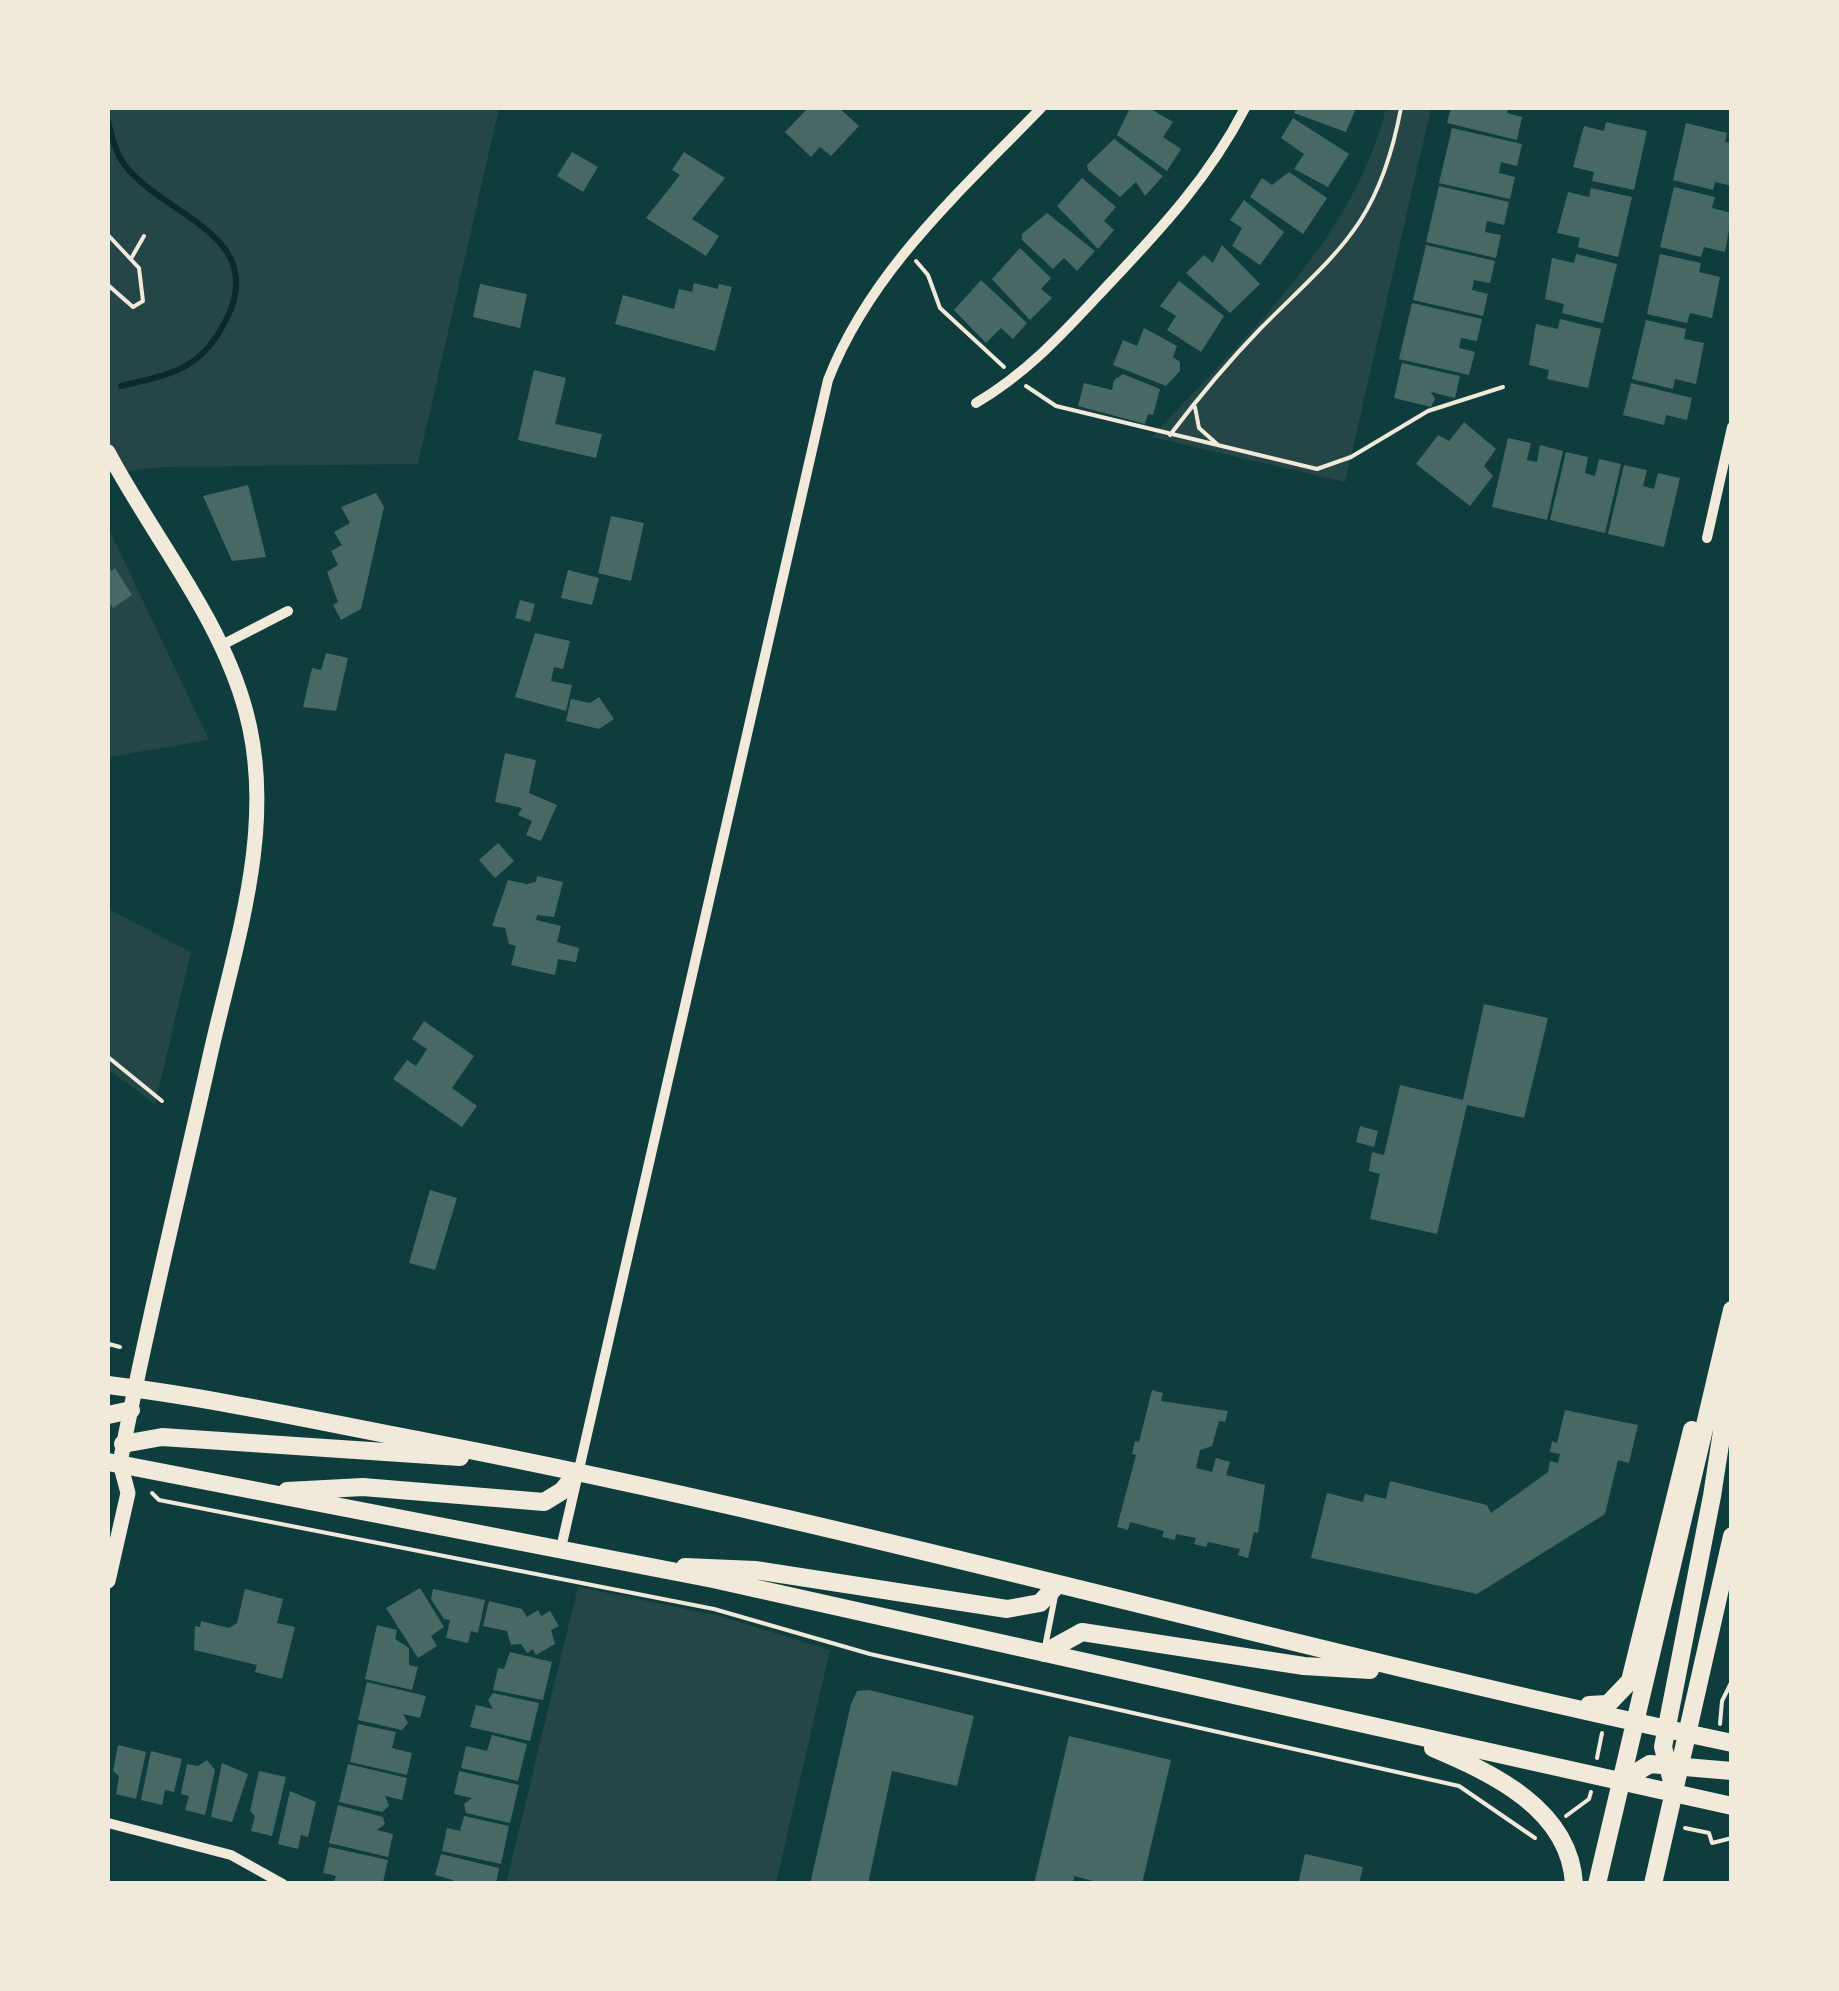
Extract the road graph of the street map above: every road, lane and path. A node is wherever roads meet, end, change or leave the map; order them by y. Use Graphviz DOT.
graph roads {
  1 [pos="1041,108"];
  2 [pos="1246,108"];
  3 [pos="1400,108"];
  4 [pos="108,235"];
  5 [pos="144,236"];
  6 [pos="906,250"];
  7 [pos="132,257"];
  8 [pos="108,285"];
  9 [pos="1017,379"];
  10 [pos="1503,387"];
  11 [pos="976,403"];
  12 [pos="1195,403"];
  13 [pos="1732,428"];
  14 [pos="1170,435"];
  15 [pos="1220,446"];
  16 [pos="108,452"];
  17 [pos="1706,538"];
  18 [pos="288,611"];
  19 [pos="220,646"];
  20 [pos="108,1057"];
  21 [pos="162,1101"];
  22 [pos="1732,1296"];
  23 [pos="1732,1310"];
  24 [pos="120,1346"];
  25 [pos="108,1348"];
  26 [pos="1732,1367"];
  27 [pos="108,1384"];
  28 [pos="136,1388"];
  29 [pos="131,1410"];
  30 [pos="108,1414"];
  31 [pos="124,1444"];
  32 [pos="505,1457"];
  33 [pos="112,1467"];
  34 [pos="578,1472"];
  35 [pos="152,1493"];
  36 [pos="272,1493"];
  37 [pos="1732,1536"];
  38 [pos="561,1548"];
  39 [pos="667,1570"];
  40 [pos="108,1581"];
  41 [pos="1057,1585"];
  42 [pos="1044,1653"];
  43 [pos="1415,1673"];
  44 [pos="1732,1681"];
  45 [pos="1568,1706"];
  46 [pos="1722,1708"];
  47 [pos="1636,1722"];
  48 [pos="1386,1728"];
  49 [pos="1666,1729"];
  50 [pos="1688,1734"];
  51 [pos="1732,1743"];
  52 [pos="1674,1764"];
  53 [pos="1732,1771"];
  54 [pos="1621,1782"];
  55 [pos="1675,1793"];
  56 [pos="1590,1798"];
  57 [pos="1732,1806"];
  58 [pos="1561,1819"];
  59 [pos="108,1824"];
  60 [pos="1667,1824"];
  61 [pos="1546,1831"];
  62 [pos="1732,1838"];
  63 [pos="284,1884"];
  64 [pos="1574,1884"];
  65 [pos="1598,1884"];
  66 [pos="1653,1884"];
  1 -- 6 [label="street"];
  2 -- 9 [label="street"];
  3 -- 12 [label="path"];
  4 -- 7 [label="path"];
  5 -- 7 [label="path"];
  6 -- 9 [label="path"];
  6 -- 34 [label="street"];
  7 -- 8 [label="path"];
  9 -- 11 [label="street"];
  9 -- 14 [label="path"];
  10 -- 15 [label="path"];
  12 -- 14 [label="path"];
  12 -- 15 [label="path"];
  13 -- 17 [label="street"];
  14 -- 15 [label="path"];
  16 -- 19 [label="street"];
  18 -- 19 [label="street"];
  19 -- 28 [label="street"];
  20 -- 21 [label="path"];
  22 -- 45 [label="main road"];
  23 -- 47 [label="main road"];
  24 -- 25 [label="path"];
  26 -- 49 [label="main road"];
  27 -- 28 [label="main road"];
  28 -- 29 [label="street"];
  28 -- 32 [label="main road"];
  29 -- 30 [label="main road"];
  29 -- 31 [label="street"];
  31 -- 32 [label="main road"];
  31 -- 33 [label="street"];
  32 -- 34 [label="main road"];
  33 -- 36 [label="main road"];
  33 -- 40 [label="street"];
  34 -- 36 [label="main road"];
  34 -- 38 [label="street"];
  34 -- 41 [label="main road"];
  35 -- 61 [label="path"];
  36 -- 38 [label="main road"];
  37 -- 50 [label="main road"];
  38 -- 39 [label="main road"];
  39 -- 41 [label="main road"];
  39 -- 42 [label="main road"];
  41 -- 42 [label="lane"];
  41 -- 43 [label="main road"];
  42 -- 43 [label="main road"];
  42 -- 48 [label="main road"];
  43 -- 45 [label="main road"];
  44 -- 46 [label="path"];
  45 -- 47 [label="main road"];
  47 -- 49 [label="main road"];
  47 -- 54 [label="main road"];
  48 -- 54 [label="main road"];
  48 -- 64 [label="main road"];
  49 -- 50 [label="main road"];
  49 -- 52 [label="main road"];
  50 -- 51 [label="main road"];
  50 -- 52 [label="main road"];
  52 -- 53 [label="main road"];
  52 -- 54 [label="main road"];
  52 -- 55 [label="main road"];
  54 -- 55 [label="main road"];
  54 -- 65 [label="main road"];
  55 -- 57 [label="main road"];
  55 -- 60 [label="main road"];
  56 -- 58 [label="path"];
  59 -- 63 [label="street"];
  60 -- 62 [label="path"];
  60 -- 66 [label="main road"];
}
